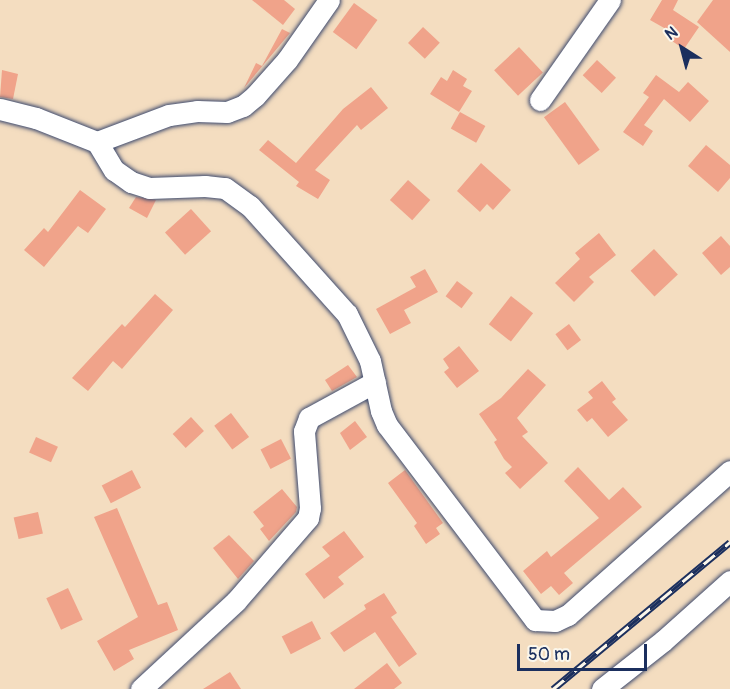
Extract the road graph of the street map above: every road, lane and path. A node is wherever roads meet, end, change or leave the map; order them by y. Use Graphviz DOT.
graph roads {
  1 [pos="329,0"];
  2 [pos="610,0"];
  3 [pos="540,100"];
  4 [pos="0,109"];
  5 [pos="98,142"];
  6 [pos="375,382"];
  7 [pos="730,471"];
  8 [pos="730,581"];
  9 [pos="141,689"];
  10 [pos="602,689"];
  1 -- 5 [label="street"];
  2 -- 3 [label="street"];
  4 -- 5 [label="street"];
  5 -- 6 [label="street"];
  6 -- 7 [label="street"];
  6 -- 9 [label="street"];
  8 -- 10 [label="street"];
}
